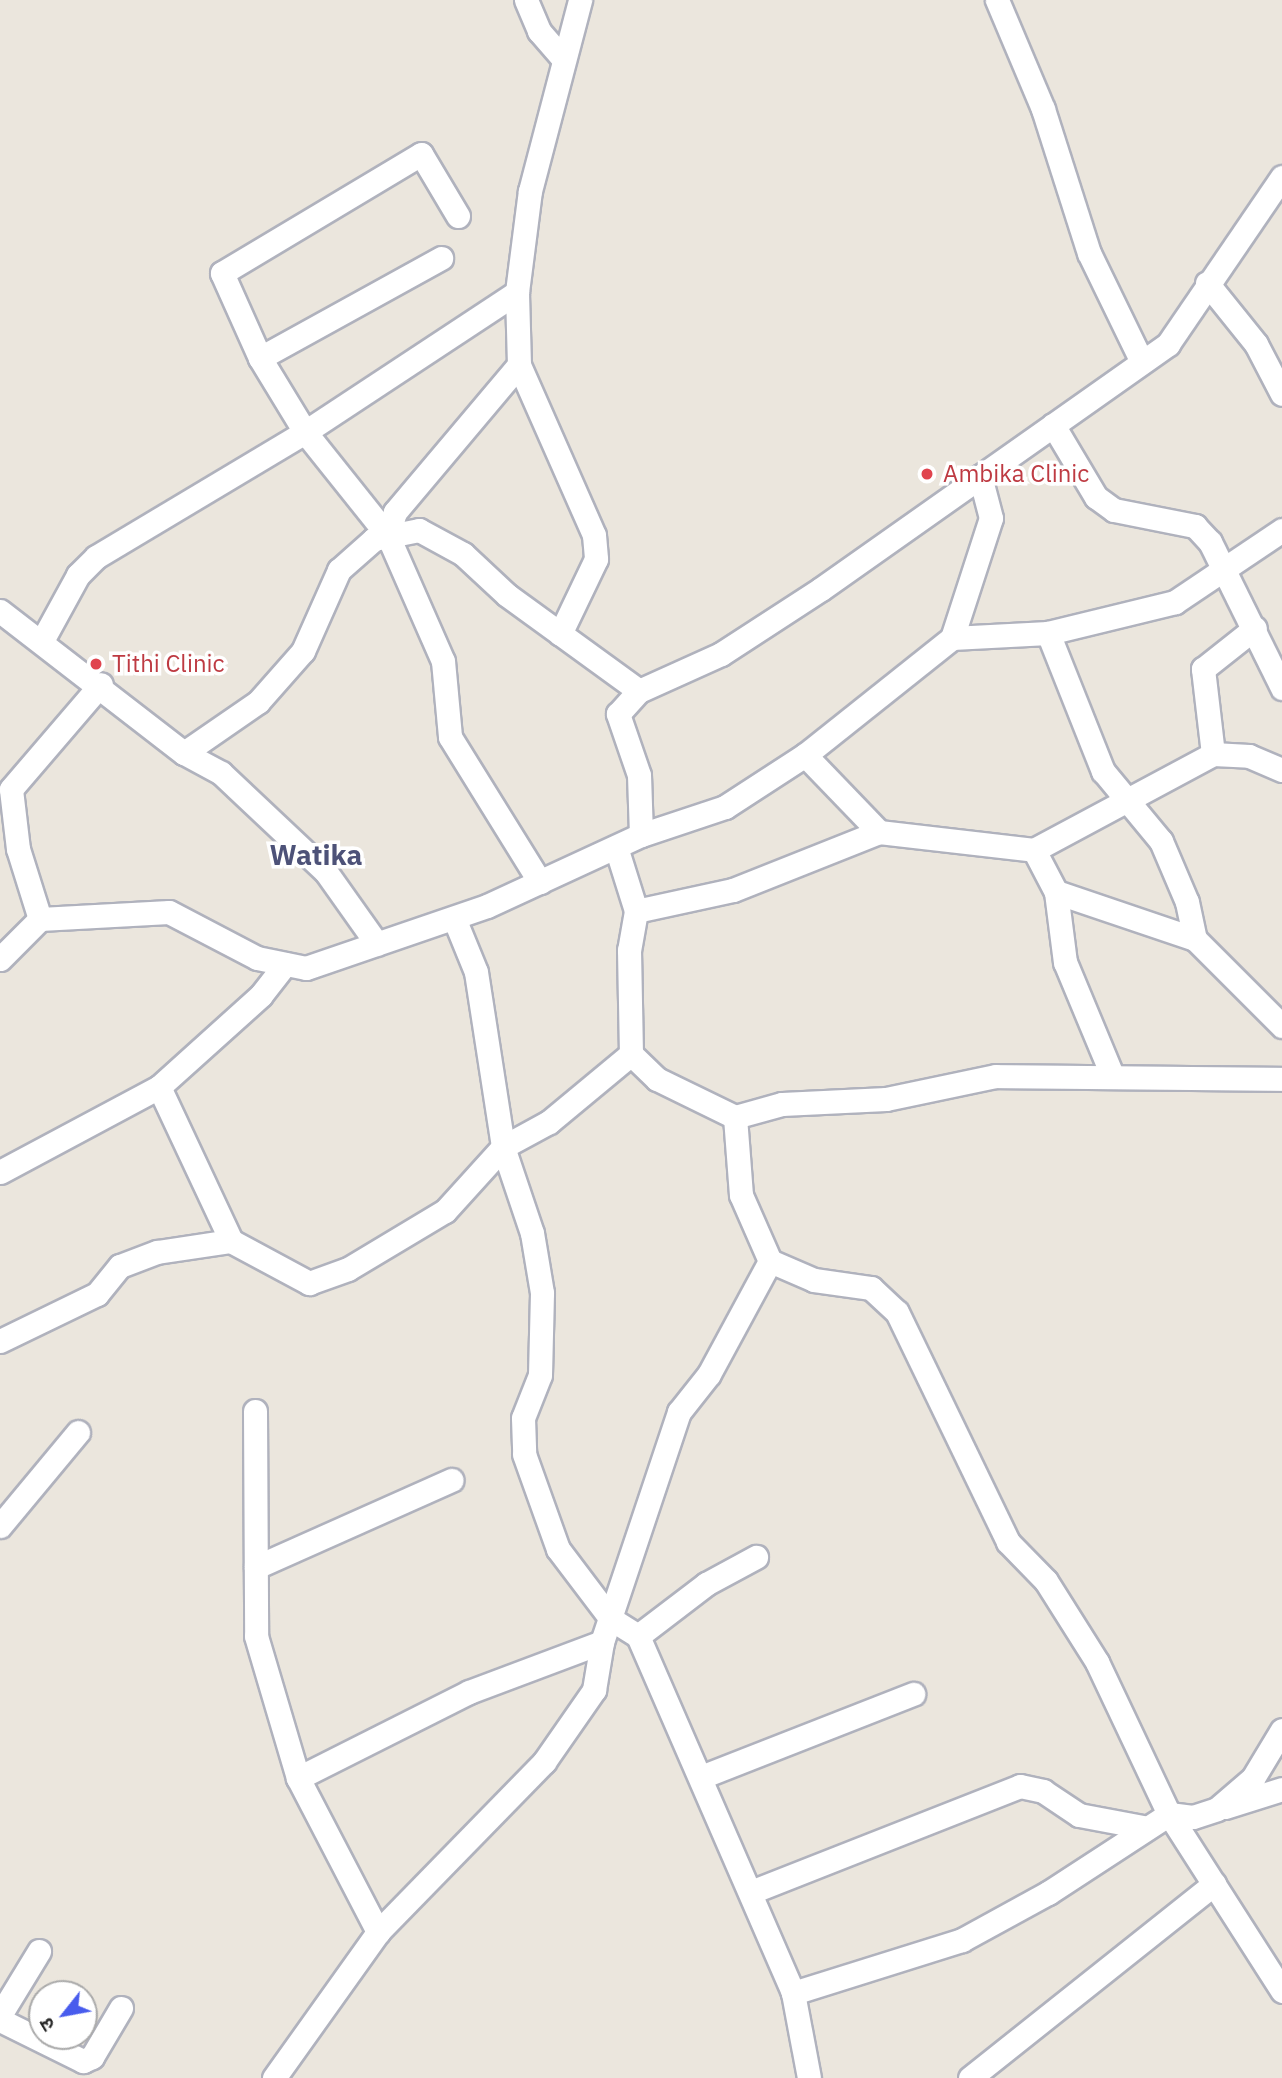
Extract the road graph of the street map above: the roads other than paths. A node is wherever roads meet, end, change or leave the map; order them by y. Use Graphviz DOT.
graph roads {
  1 [pos="526,0"];
  2 [pos="580,0"];
  3 [pos="997,0"];
  4 [pos="564,60"];
  5 [pos="1282,177"];
  6 [pos="458,216"];
  7 [pos="441,258"];
  8 [pos="1208,283"];
  9 [pos="517,292"];
  10 [pos="260,358"];
  11 [pos="1142,362"];
  12 [pos="519,365"];
  13 [pos="1282,394"];
  14 [pos="1052,425"];
  15 [pos="305,432"];
  16 [pos="980,476"];
  17 [pos="1282,530"];
  18 [pos="388,536"];
  19 [pos="1225,568"];
  20 [pos="0,611"];
  21 [pos="1255,628"];
  22 [pos="1048,633"];
  23 [pos="560,634"];
  24 [pos="952,638"];
  25 [pos="43,639"];
  26 [pos="101,684"];
  27 [pos="1282,688"];
  28 [pos="639,691"];
  29 [pos="184,753"];
  30 [pos="1213,754"];
  31 [pos="805,755"];
  32 [pos="1282,770"];
  33 [pos="6,785"];
  34 [pos="1125,798"];
  35 [pos="879,832"];
  36 [pos="641,835"];
  37 [pos="616,847"];
  38 [pos="1034,850"];
  39 [pos="540,882"];
  40 [pos="1056,892"];
  41 [pos="636,911"];
  42 [pos="454,918"];
  43 [pos="40,919"];
  44 [pos="1195,939"];
  45 [pos="377,944"];
  46 [pos="0,959"];
  47 [pos="285,964"];
  48 [pos="1282,1026"];
  49 [pos="631,1054"];
  50 [pos="1112,1074"];
  51 [pos="1282,1079"];
  52 [pos="159,1087"];
  53 [pos="735,1117"];
  54 [pos="503,1147"];
  55 [pos="0,1172"];
  56 [pos="231,1241"];
  57 [pos="770,1261"];
  58 [pos="0,1341"];
  59 [pos="255,1410"];
  60 [pos="78,1432"];
  61 [pos="450,1480"];
  62 [pos="0,1526"];
  63 [pos="756,1557"];
  64 [pos="256,1567"];
  65 [pos="611,1619"];
  66 [pos="638,1636"];
  67 [pos="602,1642"];
  68 [pos="913,1694"];
  69 [pos="1281,1733"];
  70 [pos="701,1777"];
  71 [pos="298,1778"];
  72 [pos="1282,1789"];
  73 [pos="1217,1809"];
  74 [pos="1169,1814"];
  75 [pos="1143,1827"];
  76 [pos="1214,1884"];
  77 [pos="751,1892"];
  78 [pos="378,1932"];
  79 [pos="39,1951"];
  80 [pos="1282,1991"];
  81 [pos="793,1993"];
  82 [pos="121,2008"];
  83 [pos="0,2018"];
  84 [pos="274,2078"];
  85 [pos="809,2078"];
  86 [pos="970,2078"];
  1 -- 4 [label="street"];
  2 -- 4 [label="street"];
  3 -- 11 [label="street"];
  4 -- 9 [label="street"];
  5 -- 8 [label="street"];
  6 -- 10 [label="street"];
  7 -- 10 [label="street"];
  8 -- 11 [label="street"];
  8 -- 13 [label="street"];
  9 -- 12 [label="street"];
  9 -- 15 [label="street"];
  10 -- 15 [label="street"];
  11 -- 14 [label="street"];
  12 -- 18 [label="street"];
  12 -- 23 [label="street"];
  14 -- 16 [label="street"];
  14 -- 19 [label="street"];
  15 -- 18 [label="street"];
  15 -- 25 [label="street"];
  16 -- 24 [label="street"];
  16 -- 28 [label="street"];
  17 -- 19 [label="street"];
  18 -- 23 [label="street"];
  18 -- 29 [label="street"];
  18 -- 39 [label="street"];
  19 -- 21 [label="street"];
  19 -- 22 [label="street"];
  20 -- 25 [label="street"];
  21 -- 27 [label="street"];
  21 -- 30 [label="street"];
  22 -- 24 [label="street"];
  22 -- 34 [label="street"];
  23 -- 28 [label="street"];
  24 -- 31 [label="street"];
  25 -- 26 [label="street"];
  26 -- 29 [label="street"];
  26 -- 33 [label="street"];
  28 -- 36 [label="street"];
  29 -- 45 [label="street"];
  30 -- 32 [label="street"];
  30 -- 34 [label="street"];
  31 -- 35 [label="street"];
  31 -- 36 [label="street"];
  33 -- 43 [label="street"];
  34 -- 38 [label="street"];
  34 -- 44 [label="street"];
  35 -- 38 [label="street"];
  35 -- 41 [label="street"];
  36 -- 37 [label="street"];
  37 -- 39 [label="street"];
  37 -- 41 [label="street"];
  38 -- 40 [label="street"];
  39 -- 42 [label="street"];
  40 -- 44 [label="street"];
  40 -- 50 [label="street"];
  41 -- 49 [label="street"];
  42 -- 45 [label="street"];
  42 -- 54 [label="street"];
  43 -- 46 [label="street"];
  43 -- 47 [label="street"];
  44 -- 48 [label="street"];
  45 -- 47 [label="street"];
  47 -- 52 [label="street"];
  49 -- 53 [label="street"];
  49 -- 54 [label="street"];
  50 -- 51 [label="street"];
  50 -- 53 [label="street"];
  52 -- 55 [label="street"];
  52 -- 56 [label="street"];
  53 -- 57 [label="street"];
  54 -- 56 [label="street"];
  54 -- 65 [label="street"];
  56 -- 58 [label="street"];
  57 -- 65 [label="street"];
  57 -- 74 [label="street"];
  59 -- 64 [label="street"];
  60 -- 62 [label="street"];
  61 -- 64 [label="street"];
  63 -- 66 [label="street"];
  64 -- 71 [label="street"];
  65 -- 66 [label="street"];
  65 -- 67 [label="street"];
  66 -- 70 [label="street"];
  67 -- 71 [label="street"];
  67 -- 78 [label="street"];
  68 -- 70 [label="street"];
  69 -- 73 [label="street"];
  70 -- 77 [label="street"];
  71 -- 78 [label="street"];
  72 -- 73 [label="street"];
  73 -- 74 [label="street"];
  74 -- 75 [label="street"];
  74 -- 76 [label="street"];
  75 -- 77 [label="street"];
  75 -- 81 [label="street"];
  76 -- 80 [label="street"];
  76 -- 86 [label="street"];
  77 -- 81 [label="street"];
  78 -- 84 [label="street"];
  79 -- 83 [label="street"];
  81 -- 85 [label="street"];
  82 -- 83 [label="street"];
}
